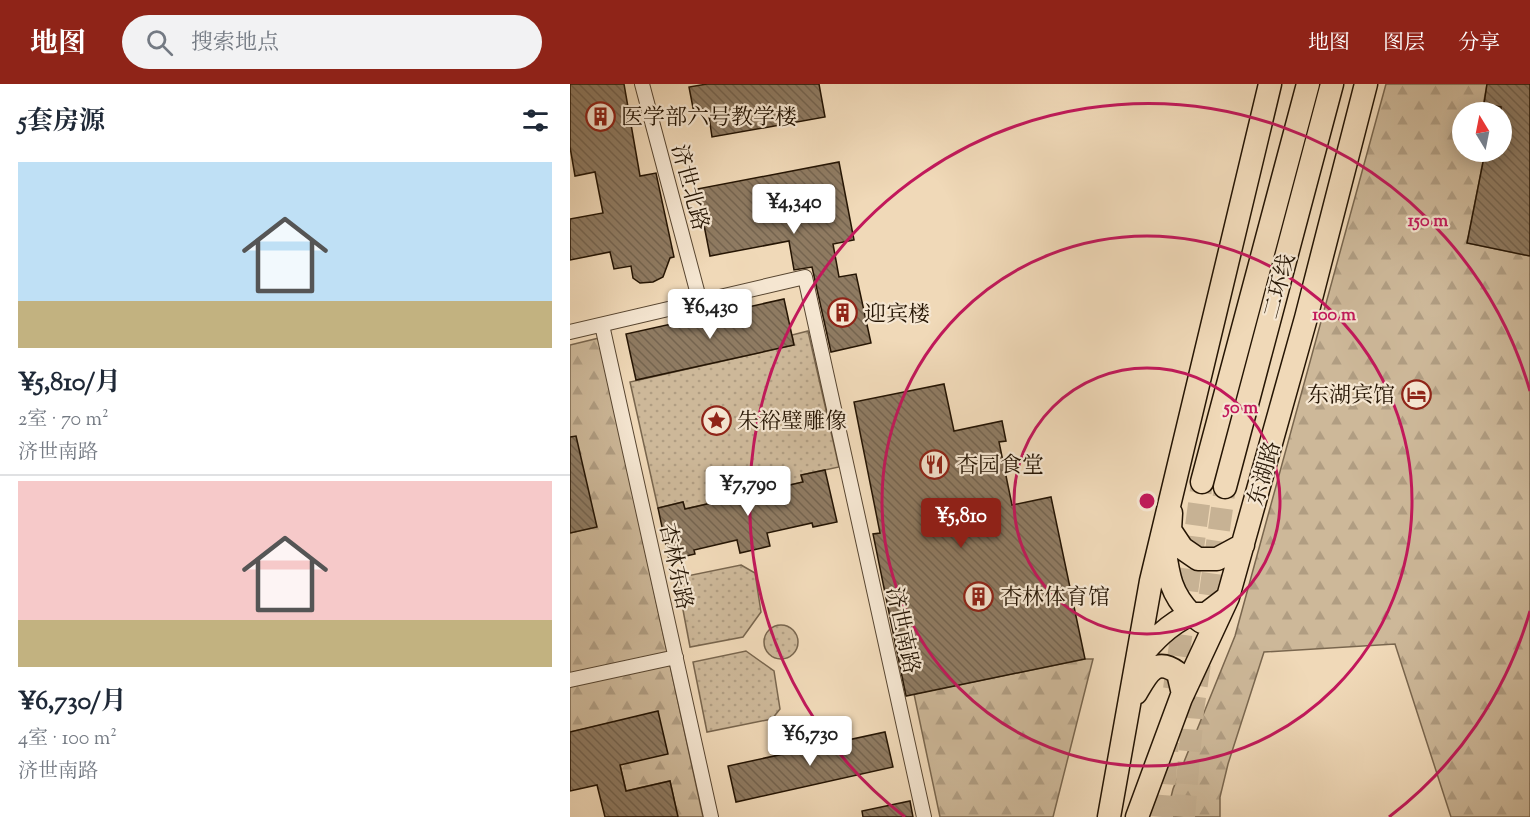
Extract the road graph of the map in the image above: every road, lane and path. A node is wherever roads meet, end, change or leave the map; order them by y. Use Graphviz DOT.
graph roads {
  1 [pos="642,84"];
  2 [pos="1270,84"];
  3 [pos="1308,84"];
  4 [pos="1332,84"];
  5 [pos="1365,84"];
  6 [pos="700,302"];
  7 [pos="602,324"];
  8 [pos="570,332"];
  9 [pos="1202,482"];
  10 [pos="1174,485"];
  11 [pos="1225,487"];
  12 [pos="1162,533"];
  13 [pos="1243,545"];
  14 [pos="1228,597"];
  15 [pos="1191,614"];
  16 [pos="1208,640"];
  17 [pos="676,657"];
  18 [pos="1137,660"];
  19 [pos="570,680"];
  20 [pos="1183,694"];
  21 [pos="1128,707"];
  22 [pos="711,817"];
  23 [pos="924,817"];
  24 [pos="1109,817"];
  25 [pos="1137,817"];
  1 -- 6 [label="street, 济世北路"];
  2 -- 10 [label="main road"];
  3 -- 9 [label="main road, 二环线"];
  4 -- 11 [label="main road, 二环线"];
  5 -- 13 [label="main road, 东湖路"];
  6 -- 7 [label="street"];
  6 -- 23 [label="street, 济世南路"];
  7 -- 8 [label="street"];
  7 -- 17 [label="street, 杏林东路"];
  10 -- 12 [label="main road"];
  10 -- 13 [label="main road"];
  12 -- 15 [label="main road"];
  12 -- 18 [label="main road"];
  13 -- 14 [label="main road, 东湖路"];
  14 -- 15 [label="main road"];
  14 -- 16 [label="main road, 东湖路"];
  15 -- 16 [label="main road"];
  15 -- 18 [label="main road"];
  16 -- 20 [label="main road, 东湖路"];
  17 -- 19 [label="street"];
  17 -- 22 [label="street, 杏林东路"];
  18 -- 21 [label="main road"];
  20 -- 21 [label="main road"];
  20 -- 25 [label="main road, 东湖路"];
  21 -- 24 [label="main road"];
}
